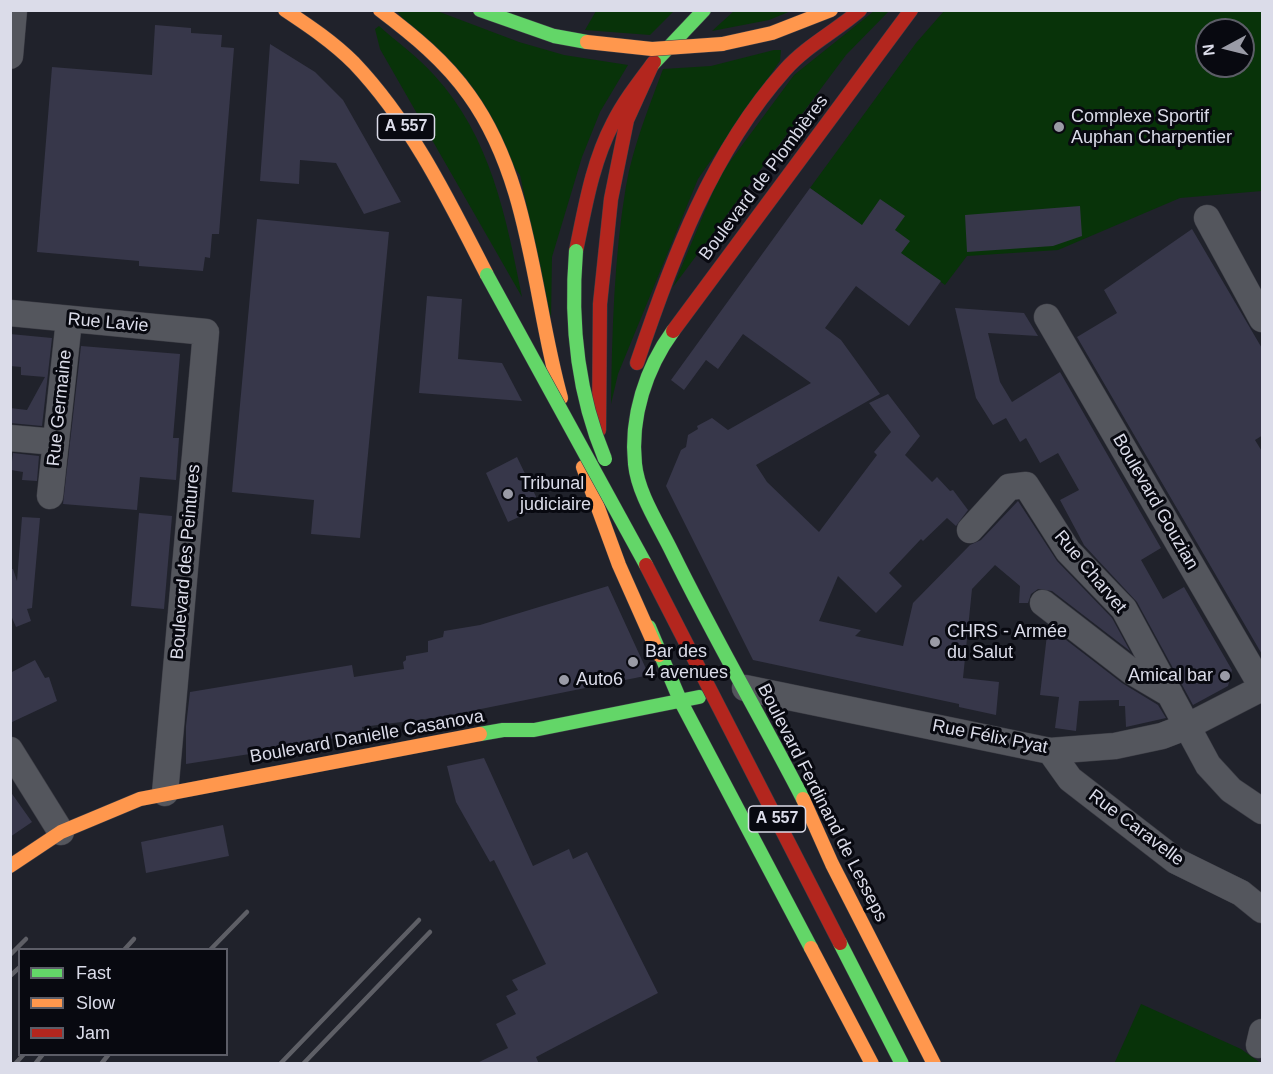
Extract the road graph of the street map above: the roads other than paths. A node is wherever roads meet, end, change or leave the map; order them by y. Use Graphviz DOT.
graph roads {
  1 [pos="14,10"];
  2 [pos="285,10"];
  3 [pos="380,10"];
  4 [pos="480,10"];
  5 [pos="704,10"];
  6 [pos="831,10"];
  7 [pos="860,10"];
  8 [pos="911,10"];
  9 [pos="10,56"];
  10 [pos="654,62"];
  11 [pos="1207,218"];
  12 [pos="1252,277"];
  13 [pos="10,313"];
  14 [pos="1047,317"];
  15 [pos="1263,319"];
  16 [pos="69,320"];
  17 [pos="206,332"];
  18 [pos="10,438"];
  19 [pos="56,442"];
  20 [pos="635,465"];
  21 [pos="50,496"];
  22 [pos="970,530"];
  23 [pos="652,575"];
  24 [pos="1043,603"];
  25 [pos="659,655"];
  26 [pos="1263,687"];
  27 [pos="734,690"];
  28 [pos="1170,694"];
  29 [pos="680,700"];
  30 [pos="1188,726"];
  31 [pos="10,750"];
  32 [pos="1050,751"];
  33 [pos="764,763"];
  34 [pos="775,783"];
  35 [pos="165,793"];
  36 [pos="743,798"];
  37 [pos="1263,811"];
  38 [pos="794,812"];
  39 [pos="61,832"];
  40 [pos="832,864"];
  41 [pos="10,866"];
  42 [pos="1263,910"];
  43 [pos="872,1064"];
  44 [pos="902,1064"];
  45 [pos="934,1064"];
  1 -- 9 [label="street"];
  2 -- 23 [label="main road, A 557, bridge"];
  3 -- 25 [label="main road"];
  4 -- 6 [label="main road, bridge"];
  5 -- 10 [label="main road"];
  7 -- 20 [label="main road, Boulevard Ferdinand de Lesseps"];
  8 -- 20 [label="main road, Boulevard de Plombières"];
  10 -- 23 [label="main road, bridge"];
  10 -- 25 [label="main road"];
  11 -- 12 [label="street"];
  12 -- 15 [label="street"];
  13 -- 16 [label="street, Rue Lavie"];
  14 -- 26 [label="street, Boulevard Gouzian"];
  16 -- 17 [label="street, Rue Lavie"];
  16 -- 19 [label="street, Rue Germaine"];
  17 -- 35 [label="street, Boulevard des Peintures"];
  18 -- 19 [label="street"];
  19 -- 21 [label="street, Rue Germaine"];
  20 -- 27 [label="main road, Boulevard Ferdinand de Lesseps"];
  22 -- 28 [label="street, Rue Charvet"];
  23 -- 44 [label="main road, A 557, bridge"];
  24 -- 28 [label="street"];
  25 -- 29 [label="main road"];
  26 -- 30 [label="street, Rue Félix Pyat"];
  27 -- 29 [label="main road, Boulevard Danielle Casanova"];
  27 -- 32 [label="street, Rue Félix Pyat"];
  27 -- 33 [label="main road"];
  27 -- 40 [label="main road, Boulevard Ferdinand de Lesseps"];
  28 -- 30 [label="street, Rue Charvet"];
  29 -- 35 [label="main road, Boulevard Danielle Casanova"];
  29 -- 36 [label="main road"];
  30 -- 32 [label="street, Rue Félix Pyat"];
  30 -- 37 [label="street, Rue Charvet"];
  31 -- 39 [label="street"];
  32 -- 42 [label="street, Rue Caravelle"];
  34 -- 36 [label="main road"];
  35 -- 39 [label="main road, Boulevard Danielle Casanova"];
  36 -- 43 [label="main road"];
  38 -- 40 [label="main road"];
  39 -- 41 [label="main road, Boulevard Danielle Casanova"];
  40 -- 45 [label="main road, Boulevard Ferdinand de Lesseps"];
}
